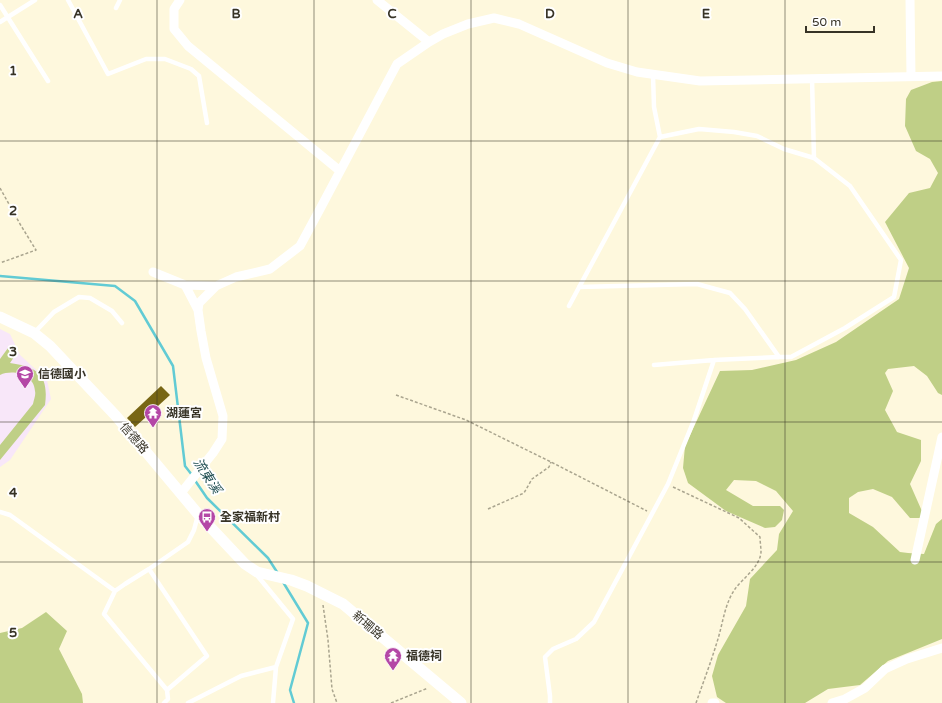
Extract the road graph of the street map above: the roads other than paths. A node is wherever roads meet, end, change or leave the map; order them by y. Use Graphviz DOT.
graph roads {
  1 [pos="35,0"];
  2 [pos="68,0"];
  3 [pos="120,0"];
  4 [pos="180,0"];
  5 [pos="377,0"];
  6 [pos="910,0"];
  7 [pos="0,5"];
  8 [pos="116,8"];
  9 [pos="7,17"];
  10 [pos="0,22"];
  11 [pos="429,42"];
  12 [pos="654,75"];
  13 [pos="911,76"];
  14 [pos="942,76"];
  15 [pos="812,78"];
  16 [pos="48,81"];
  17 [pos="207,123"];
  18 [pos="660,137"];
  19 [pos="814,158"];
  20 [pos="340,171"];
  21 [pos="153,272"];
  22 [pos="185,284"];
  23 [pos="216,286"];
  24 [pos="579,287"];
  25 [pos="569,306"];
  26 [pos="198,310"];
  27 [pos="0,317"];
  28 [pos="122,323"];
  29 [pos="34,333"];
  30 [pos="779,357"];
  31 [pos="714,360"];
  32 [pos="654,365"];
  33 [pos="942,437"];
  34 [pos="184,490"];
  35 [pos="0,512"];
  36 [pos="198,514"];
  37 [pos="915,560"];
  38 [pos="149,569"];
  39 [pos="254,570"];
  40 [pos="115,591"];
  41 [pos="942,648"];
  42 [pos="276,667"];
  43 [pos="167,690"];
  44 [pos="164,703"];
  45 [pos="188,703"];
  46 [pos="273,703"];
  47 [pos="460,703"];
  48 [pos="550,703"];
  49 [pos="832,703"];
  1 -- 9 [label="lane"];
  2 -- 17 [label="lane"];
  3 -- 8 [label="lane"];
  4 -- 20 [label="street"];
  5 -- 11 [label="street"];
  6 -- 13 [label="street"];
  7 -- 9 [label="lane"];
  9 -- 10 [label="lane"];
  9 -- 16 [label="lane"];
  11 -- 12 [label="street"];
  11 -- 20 [label="street"];
  12 -- 15 [label="street"];
  12 -- 18 [label="lane"];
  13 -- 14 [label="street"];
  13 -- 15 [label="street"];
  15 -- 19 [label="lane"];
  18 -- 19 [label="lane"];
  18 -- 24 [label="lane"];
  19 -- 30 [label="lane"];
  20 -- 23 [label="street"];
  21 -- 22 [label="street"];
  22 -- 23 [label="street"];
  22 -- 26 [label="street"];
  23 -- 26 [label="street"];
  24 -- 25 [label="lane"];
  24 -- 30 [label="lane"];
  26 -- 34 [label="street"];
  27 -- 29 [label="street, 信德路"];
  28 -- 29 [label="lane"];
  29 -- 34 [label="street, 信德路"];
  30 -- 31 [label="lane"];
  31 -- 32 [label="lane"];
  31 -- 48 [label="lane"];
  33 -- 37 [label="street"];
  34 -- 36 [label="street, 信德路"];
  35 -- 40 [label="lane"];
  36 -- 38 [label="lane"];
  36 -- 39 [label="street, 信德路"];
  38 -- 40 [label="lane"];
  38 -- 43 [label="lane"];
  39 -- 42 [label="lane"];
  39 -- 47 [label="street, 新珊路"];
  40 -- 43 [label="lane"];
  41 -- 49 [label="street"];
  42 -- 45 [label="lane"];
  42 -- 46 [label="lane"];
  43 -- 44 [label="lane"];
}
